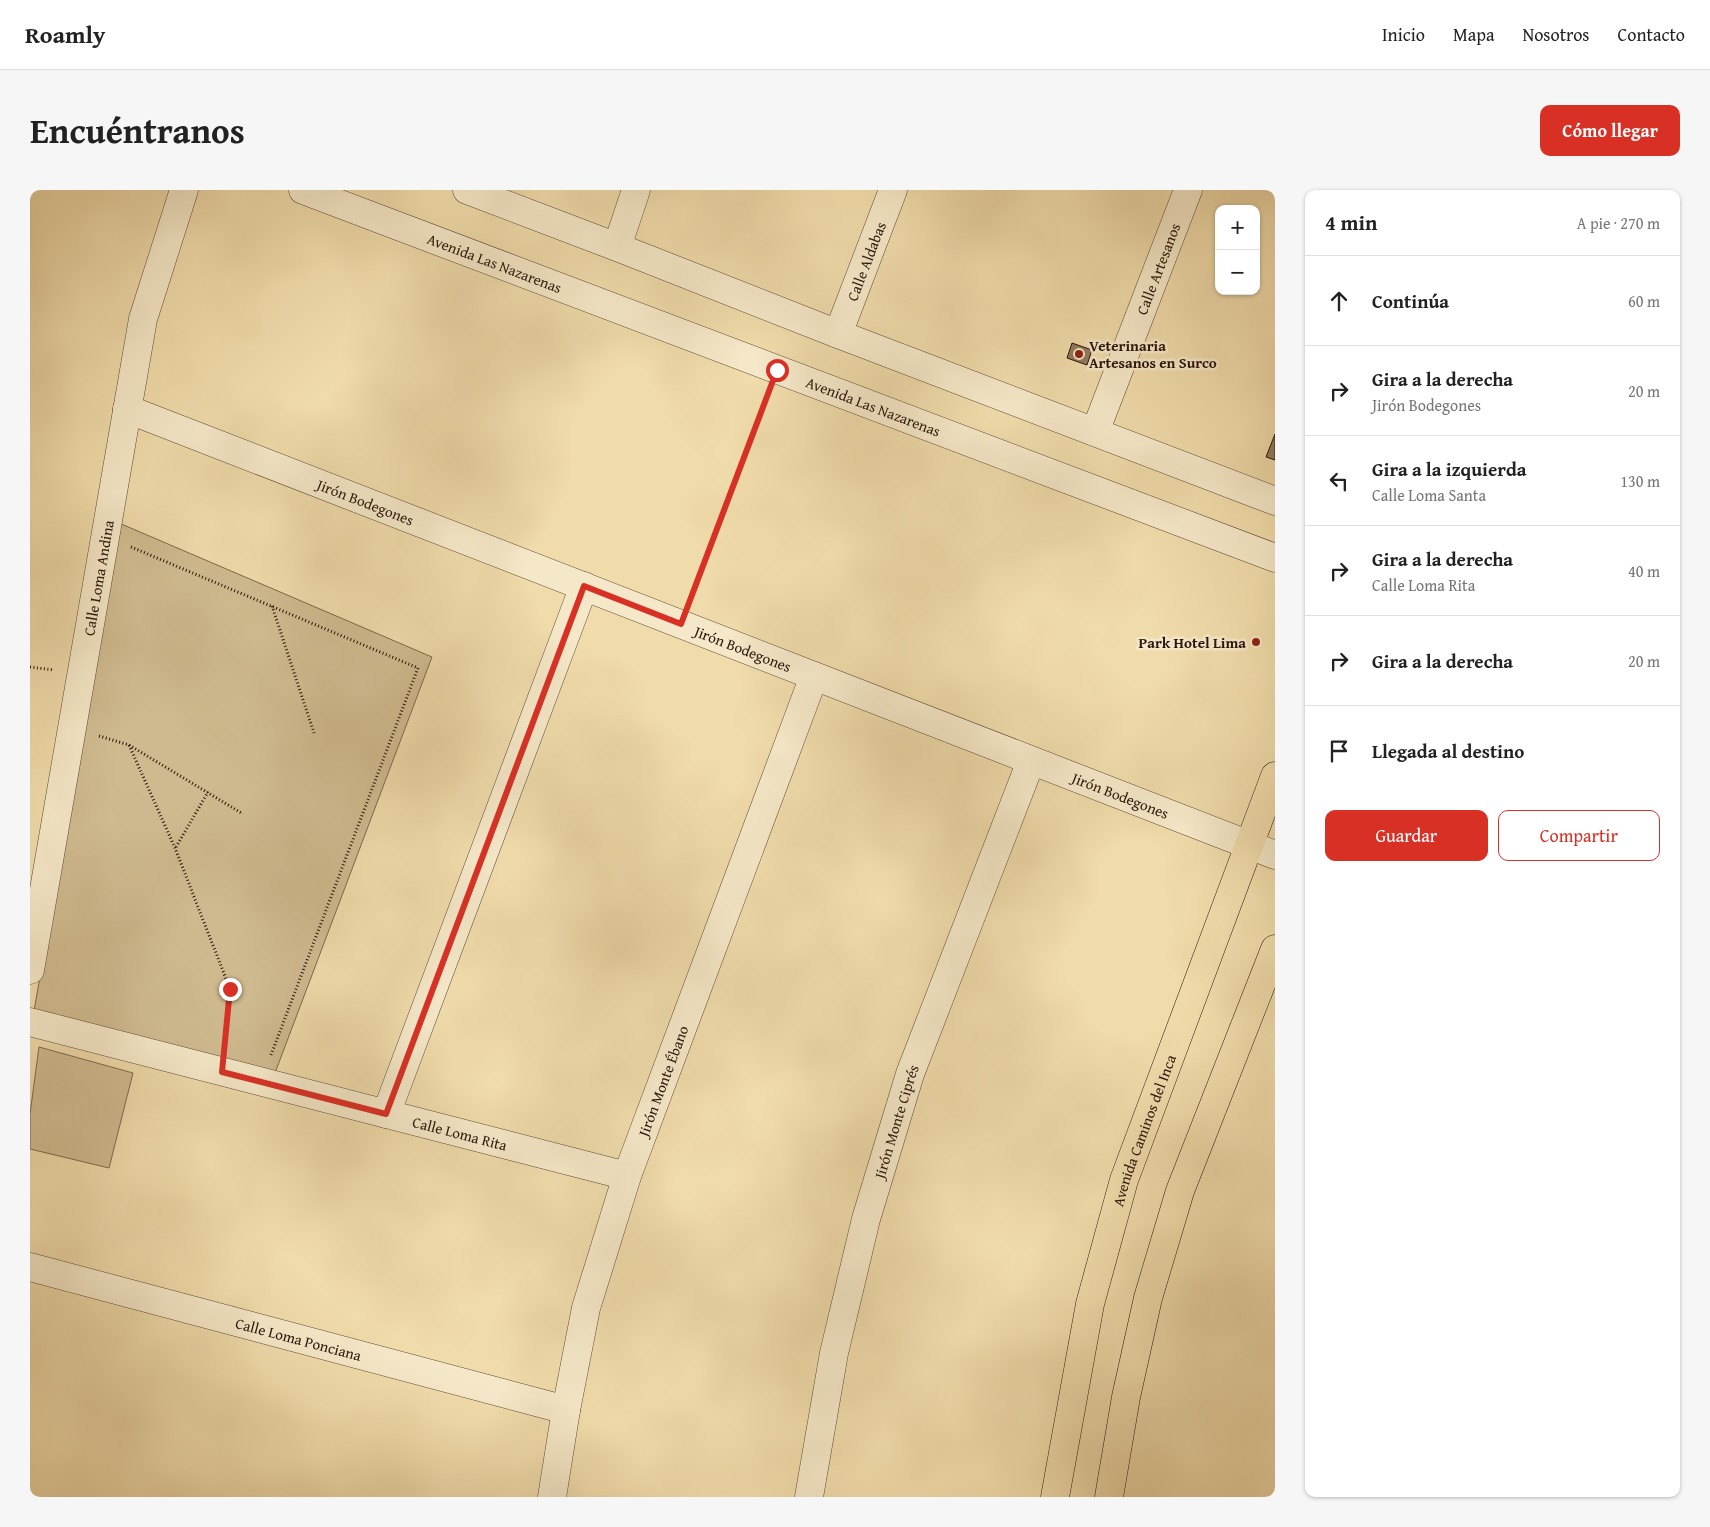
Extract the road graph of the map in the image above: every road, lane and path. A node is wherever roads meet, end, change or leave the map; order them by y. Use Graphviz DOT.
graph roads {
  1 [pos="184,190"];
  2 [pos="303,190"];
  3 [pos="467,190"];
  4 [pos="636,190"];
  5 [pos="892,190"];
  6 [pos="1188,190"];
  7 [pos="617,246"];
  8 [pos="838,334"];
  9 [pos="777,370"];
  10 [pos="127,409"];
  11 [pos="1095,432"];
  12 [pos="1275,502"];
  13 [pos="125,544"];
  14 [pos="1275,558"];
  15 [pos="584,586"];
  16 [pos="272,606"];
  17 [pos="681,624"];
  18 [pos="814,676"];
  19 [pos="314,733"];
  20 [pos="95,735"];
  21 [pos="129,745"];
  22 [pos="1031,761"];
  23 [pos="1275,776"];
  24 [pos="208,792"];
  25 [pos="243,814"];
  26 [pos="1249,845"];
  27 [pos="175,848"];
  28 [pos="1275,855"];
  29 [pos="1275,949"];
  30 [pos="30,970"];
  31 [pos="30,1022"];
  32 [pos="222,1072"];
  33 [pos="262,1082"];
  34 [pos="386,1114"];
  35 [pos="627,1176"];
  36 [pos="30,1267"];
  37 [pos="566,1410"];
  38 [pos="552,1497"];
  39 [pos="809,1497"];
  40 [pos="1055,1497"];
  41 [pos="1109,1497"];
  1 -- 10 [label="street, Calle Loma Andina"];
  2 -- 9 [label="street, Avenida Las Nazarenas"];
  3 -- 7 [label="street"];
  4 -- 7 [label="street"];
  5 -- 8 [label="street, Calle Aldabas"];
  6 -- 11 [label="street, Calle Artesanos"];
  7 -- 8 [label="street"];
  8 -- 11 [label="street"];
  9 -- 14 [label="street, Avenida Las Nazarenas"];
  9 -- 17 [label="path"];
  10 -- 15 [label="street, Jirón Bodegones"];
  10 -- 30 [label="street, Calle Loma Andina"];
  11 -- 12 [label="street"];
  13 -- 16 [label="path"];
  15 -- 17 [label="street, Jirón Bodegones"];
  15 -- 34 [label="street"];
  16 -- 19 [label="path"];
  16 -- 33 [label="path"];
  17 -- 18 [label="street, Jirón Bodegones"];
  18 -- 22 [label="street, Jirón Bodegones"];
  18 -- 35 [label="street, Jirón Monte Ébano"];
  20 -- 21 [label="path"];
  21 -- 24 [label="path"];
  21 -- 27 [label="path"];
  22 -- 26 [label="street, Jirón Bodegones"];
  22 -- 39 [label="street, Jirón Monte Ciprés"];
  23 -- 26 [label="main road, Avenida Caminos del Inca"];
  24 -- 25 [label="path"];
  24 -- 27 [label="path"];
  26 -- 28 [label="street, Jirón Bodegones"];
  26 -- 40 [label="main road, Avenida Caminos del Inca"];
  27 -- 32 [label="path"];
  29 -- 41 [label="main road"];
  31 -- 32 [label="street, Calle Loma Rita"];
  32 -- 33 [label="street, Calle Loma Rita"];
  33 -- 34 [label="street, Calle Loma Rita"];
  34 -- 35 [label="street, Calle Loma Rita"];
  35 -- 37 [label="street, Jirón Monte Ébano"];
  36 -- 37 [label="street, Calle Loma Ponciana"];
  37 -- 38 [label="street, Jirón Monte Ébano"];
}
